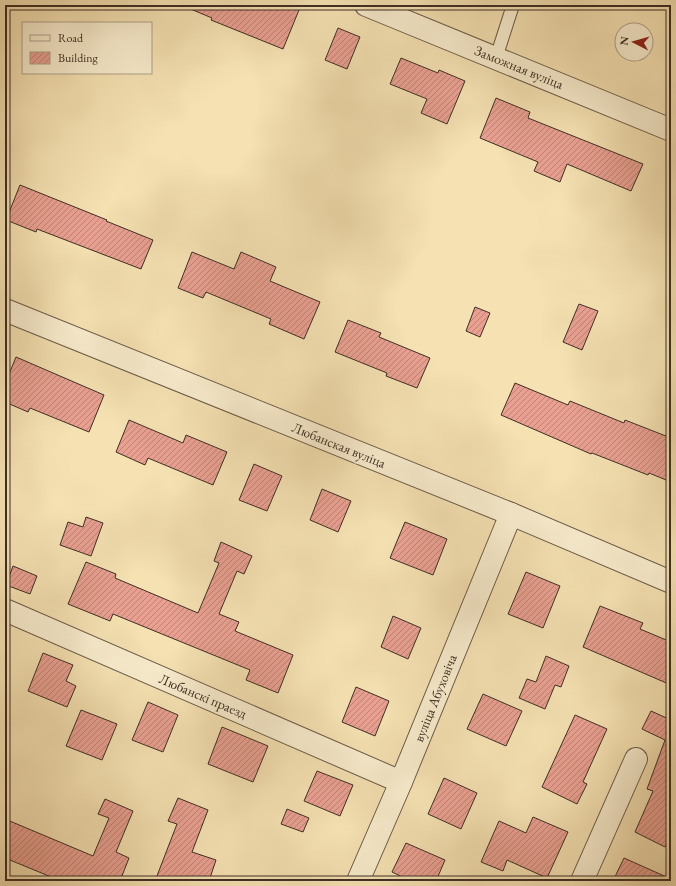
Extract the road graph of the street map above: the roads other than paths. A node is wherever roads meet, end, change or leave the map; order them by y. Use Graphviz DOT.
graph roads {
  1 [pos="366,5"];
  2 [pos="513,5"];
  3 [pos="496,58"];
  4 [pos="671,130"];
  5 [pos="5,310"];
  6 [pos="511,514"];
  7 [pos="671,582"];
  8 [pos="5,610"];
  9 [pos="636,759"];
  10 [pos="401,782"];
  11 [pos="358,881"];
  12 [pos="582,881"];
  1 -- 3 [label="street, Заможная вуліца"];
  2 -- 3 [label="lane"];
  3 -- 4 [label="street, Заможная вуліца"];
  5 -- 6 [label="street, Любанская вуліца"];
  6 -- 7 [label="street, Любанская вуліца"];
  6 -- 10 [label="street, вуліца Абуховіча"];
  8 -- 10 [label="street, Любанскі праезд"];
  9 -- 12 [label="street"];
  10 -- 11 [label="street, вуліца Абуховіча"];
}
